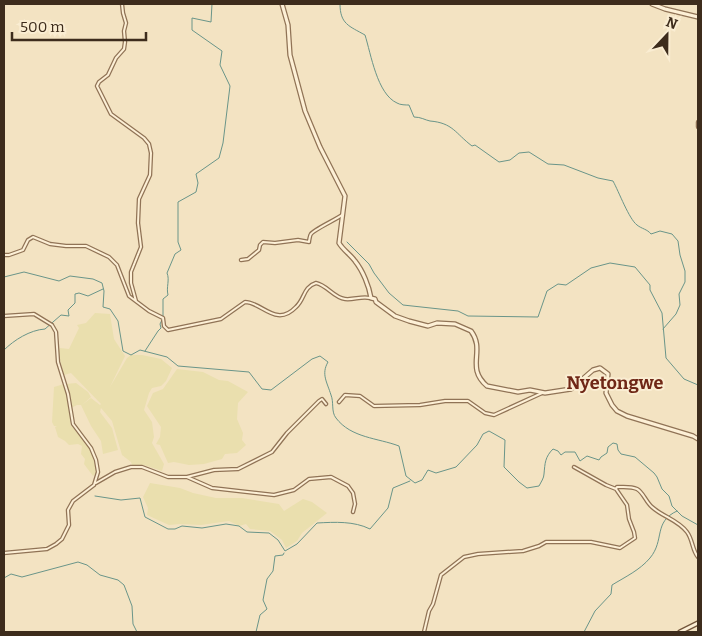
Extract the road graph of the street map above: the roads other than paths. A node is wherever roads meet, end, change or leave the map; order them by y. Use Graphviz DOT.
graph roads {
  1 [pos="122,4"];
  2 [pos="282,4"];
  3 [pos="652,4"];
  4 [pos="698,17"];
  5 [pos="698,122"];
  6 [pos="698,127"];
  7 [pos="342,215"];
  8 [pos="4,255"];
  9 [pos="242,260"];
  10 [pos="371,298"];
  11 [pos="136,301"];
  12 [pos="4,316"];
  13 [pos="542,393"];
  14 [pos="339,402"];
  15 [pos="326,404"];
  16 [pos="698,438"];
  17 [pos="574,467"];
  18 [pos="187,477"];
  19 [pos="94,484"];
  20 [pos="616,489"];
  21 [pos="353,512"];
  22 [pos="4,553"];
  23 [pos="698,557"];
  24 [pos="698,624"];
  25 [pos="424,632"];
  26 [pos="680,632"];
  1 -- 11 [label="street"];
  2 -- 7 [label="street"];
  3 -- 4 [label="street"];
  5 -- 6 [label="street"];
  7 -- 9 [label="street"];
  7 -- 10 [label="street"];
  8 -- 11 [label="street"];
  10 -- 11 [label="street"];
  10 -- 13 [label="street"];
  12 -- 19 [label="street"];
  13 -- 14 [label="street"];
  13 -- 16 [label="street"];
  15 -- 18 [label="street"];
  17 -- 20 [label="street"];
  18 -- 19 [label="street"];
  18 -- 21 [label="street"];
  19 -- 22 [label="street"];
  20 -- 23 [label="street"];
  20 -- 25 [label="street"];
  24 -- 26 [label="street"];
}
